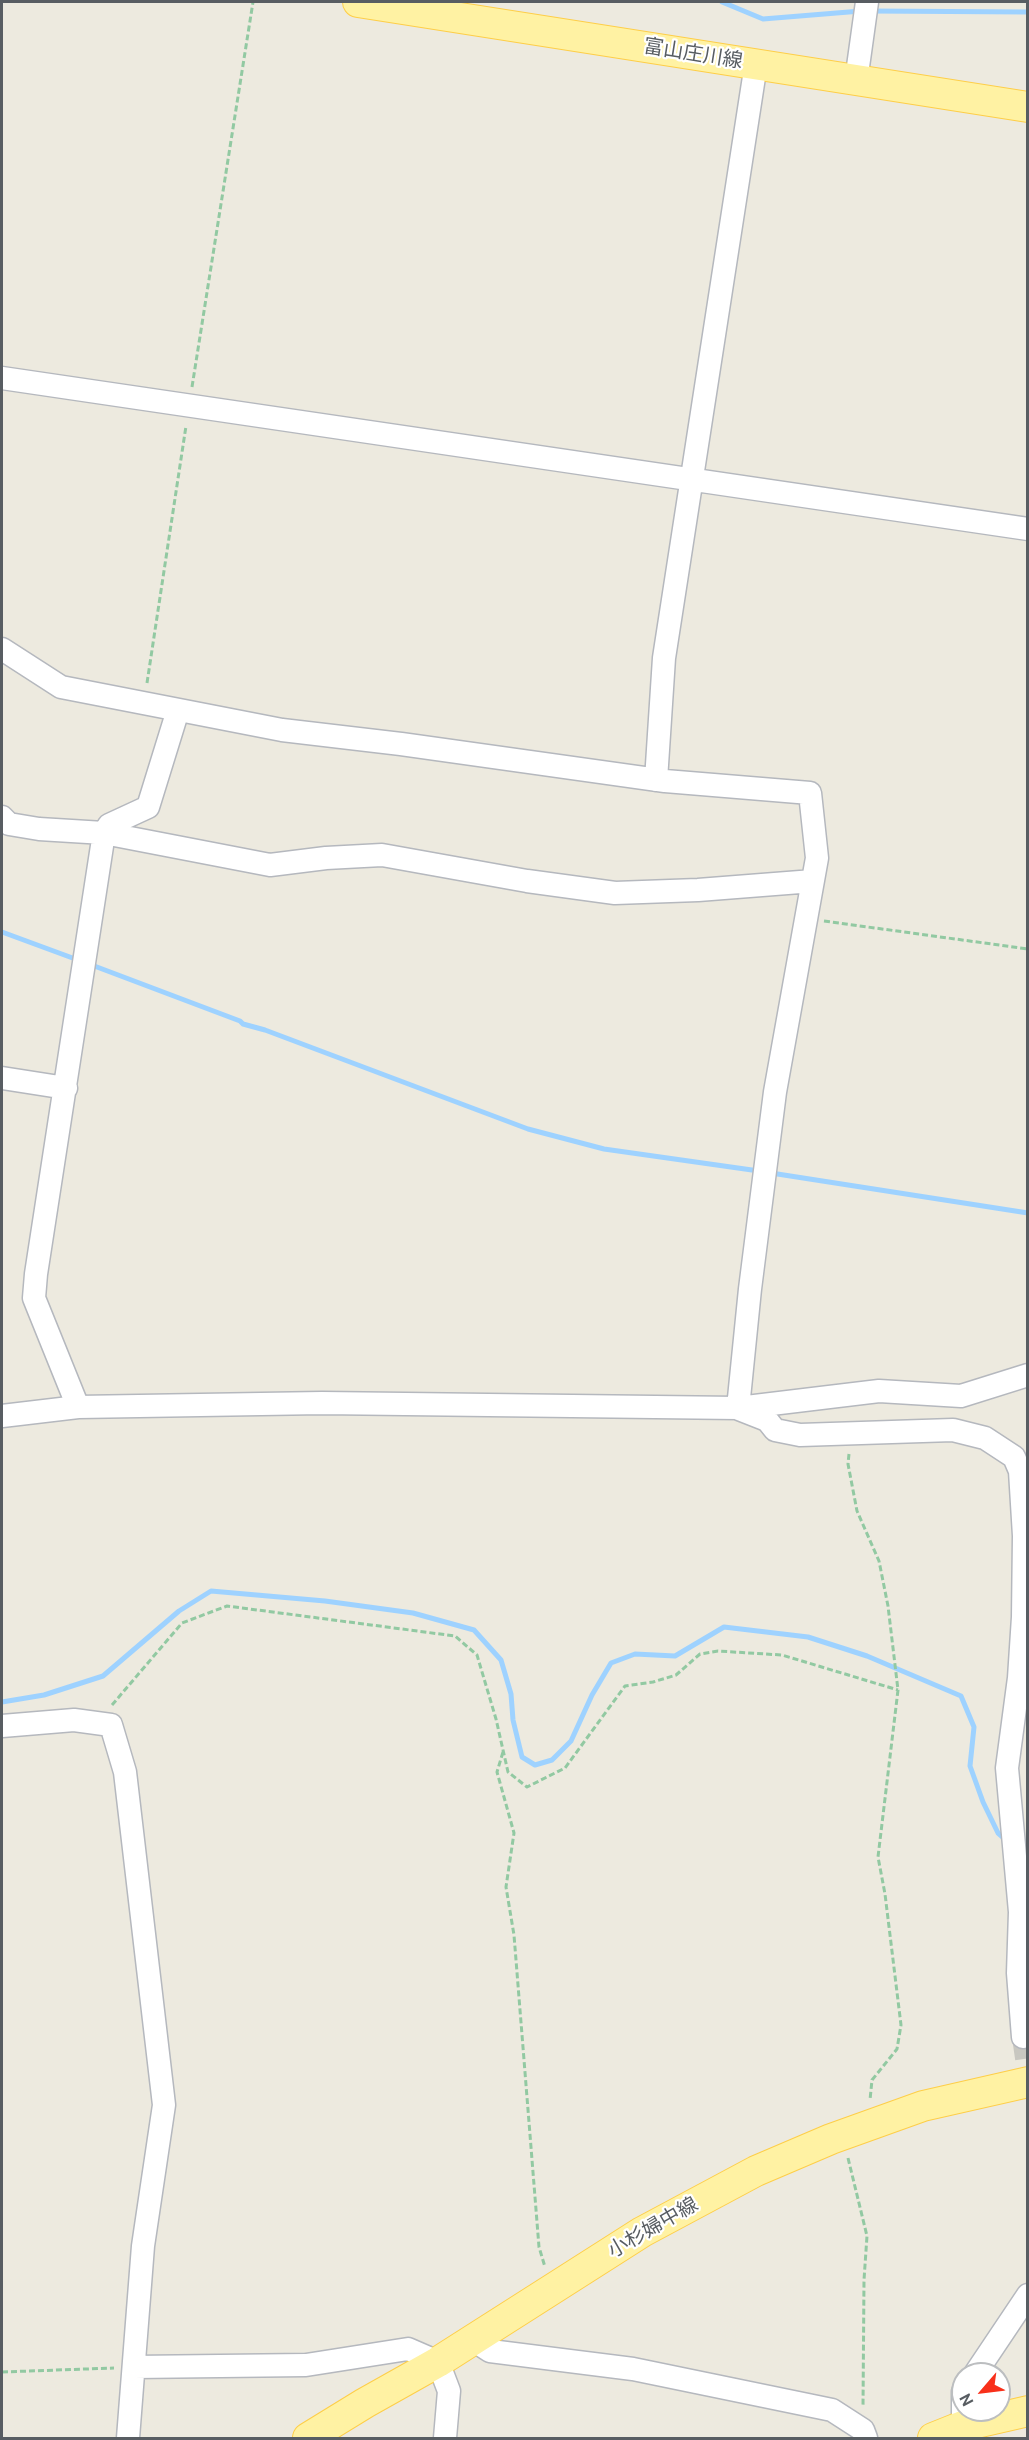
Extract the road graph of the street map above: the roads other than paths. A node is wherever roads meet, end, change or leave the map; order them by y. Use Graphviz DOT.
graph roads {
  1 [pos="358,2"];
  2 [pos="867,2"];
  3 [pos="434,7"];
  4 [pos="756,64"];
  5 [pos="856,81"];
  6 [pos="1028,107"];
  7 [pos="2,378"];
  8 [pos="693,481"];
  9 [pos="1028,530"];
  10 [pos="2,649"];
  11 [pos="178,710"];
  12 [pos="656,780"];
  13 [pos="2,817"];
  14 [pos="104,833"];
  15 [pos="813,881"];
  16 [pos="2,1078"];
  17 [pos="66,1088"];
  18 [pos="1028,1375"];
  19 [pos="78,1407"];
  20 [pos="738,1408"];
  21 [pos="2,1416"];
  22 [pos="2,1726"];
  23 [pos="1023,2037"];
  24 [pos="1028,2082"];
  25 [pos="1028,2295"];
  26 [pos="472,2340"];
  27 [pos="438,2362"];
  28 [pos="983,2362"];
  29 [pos="134,2367"];
  30 [pos="1028,2411"];
  31 [pos="963,2422"];
  32 [pos="963,2426"];
  33 [pos="864,2434"];
  34 [pos="128,2439"];
  35 [pos="309,2439"];
  36 [pos="445,2439"];
  37 [pos="933,2439"];
  1 -- 3 [label="main road, 富山庄川線"];
  2 -- 5 [label="street"];
  3 -- 4 [label="main road, 富山庄川線"];
  4 -- 5 [label="main road, 富山庄川線"];
  4 -- 8 [label="street"];
  5 -- 6 [label="main road, 富山庄川線"];
  7 -- 8 [label="street"];
  8 -- 9 [label="street"];
  8 -- 12 [label="street"];
  10 -- 11 [label="street"];
  11 -- 12 [label="street"];
  11 -- 14 [label="street"];
  12 -- 15 [label="street"];
  13 -- 14 [label="street"];
  14 -- 15 [label="street"];
  14 -- 17 [label="street"];
  15 -- 20 [label="street"];
  16 -- 17 [label="street"];
  17 -- 19 [label="street"];
  18 -- 20 [label="street"];
  19 -- 20 [label="street"];
  19 -- 21 [label="street"];
  20 -- 23 [label="street"];
  22 -- 29 [label="street"];
  24 -- 26 [label="main road, 小杉婦中線"];
  25 -- 28 [label="street"];
  26 -- 27 [label="main road, 小杉婦中線"];
  26 -- 33 [label="street"];
  27 -- 29 [label="street"];
  27 -- 35 [label="main road, 小杉婦中線"];
  27 -- 36 [label="street"];
  29 -- 34 [label="street"];
  30 -- 32 [label="main road"];
  31 -- 32 [label="street"];
  32 -- 37 [label="main road"];
}
